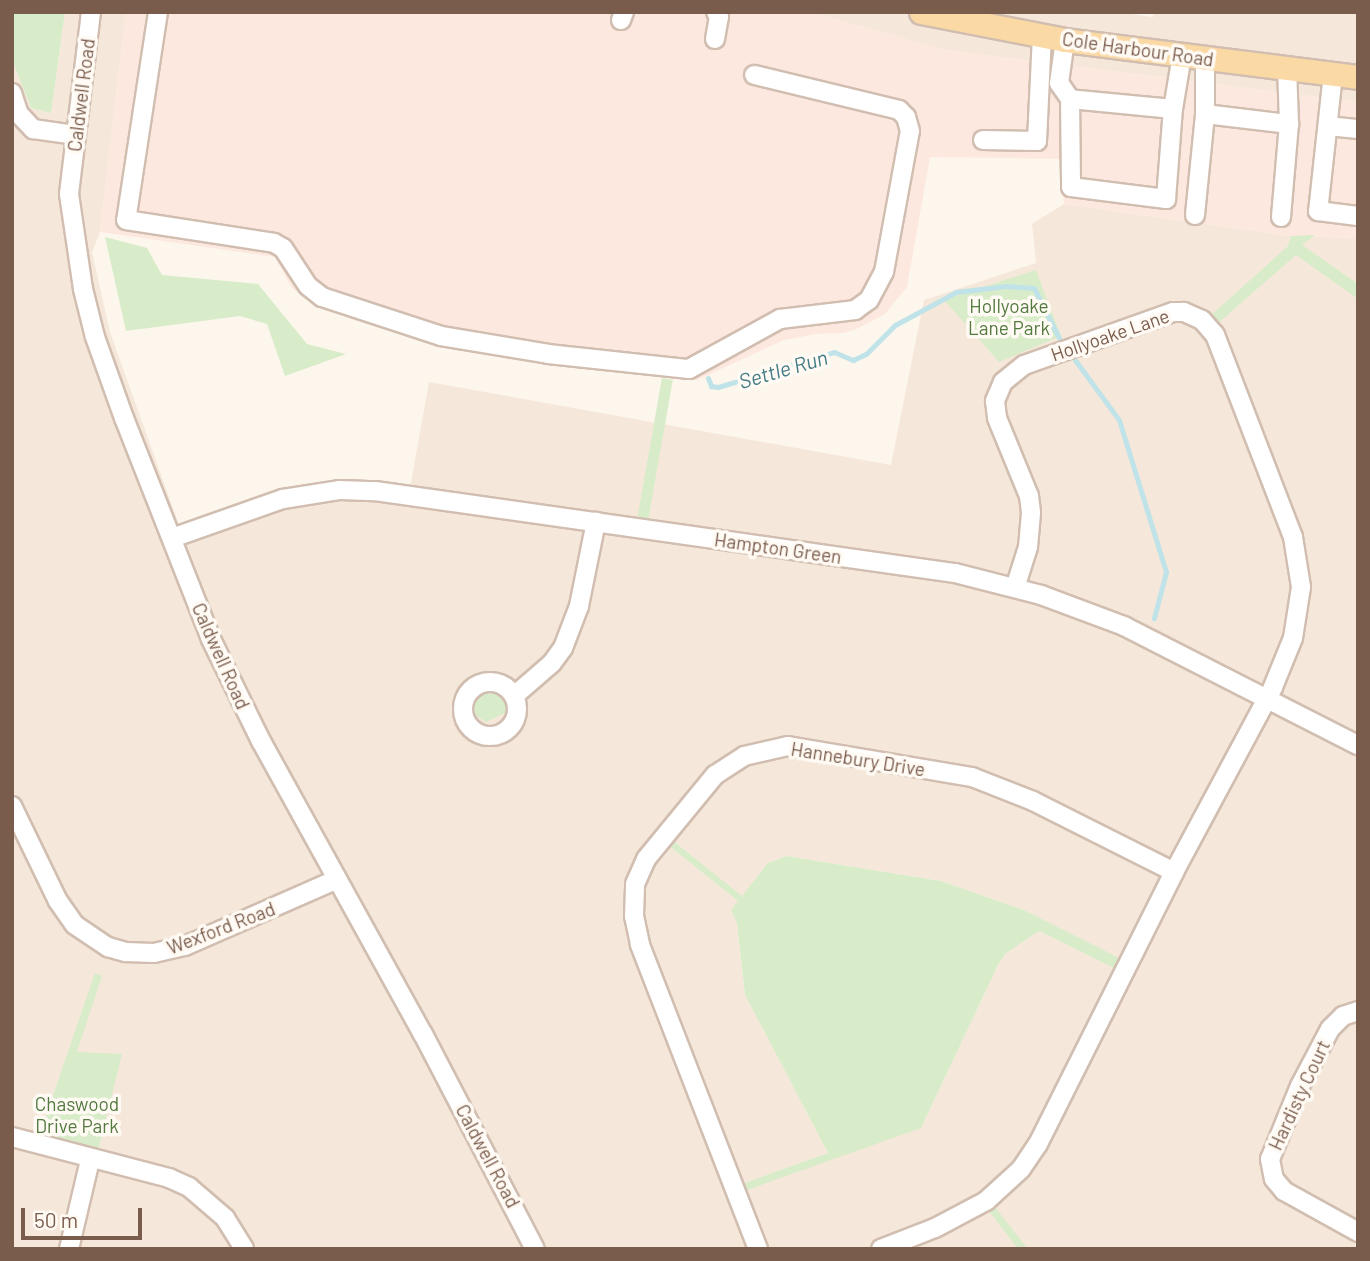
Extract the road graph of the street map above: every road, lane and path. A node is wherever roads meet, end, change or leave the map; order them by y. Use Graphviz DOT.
graph roads {
  1 [pos="91,12"];
  2 [pos="158,12"];
  3 [pos="716,12"];
  4 [pos="920,12"];
  5 [pos="1042,36"];
  6 [pos="715,39"];
  7 [pos="1065,40"];
  8 [pos="1182,55"];
  9 [pos="1205,58"];
  10 [pos="1287,68"];
  11 [pos="1334,74"];
  12 [pos="754,75"];
  13 [pos="1358,77"];
  14 [pos="12,93"];
  15 [pos="1070,99"];
  16 [pos="1173,109"];
  17 [pos="1205,114"];
  18 [pos="1289,124"];
  19 [pos="1328,126"];
  20 [pos="1358,129"];
  21 [pos="75,135"];
  22 [pos="983,139"];
  23 [pos="1195,215"];
  24 [pos="1358,216"];
  25 [pos="1281,217"];
  26 [pos="596,523"];
  27 [pos="172,538"];
  28 [pos="1015,588"];
  29 [pos="514,696"];
  30 [pos="1267,698"];
  31 [pos="1358,745"];
  32 [pos="12,806"];
  33 [pos="1174,872"];
  34 [pos="335,880"];
  35 [pos="1358,1011"];
  36 [pos="12,1137"];
  37 [pos="90,1160"];
  38 [pos="1358,1232"];
  39 [pos="69,1249"];
  40 [pos="244,1249"];
  41 [pos="535,1249"];
  42 [pos="758,1249"];
  43 [pos="881,1249"];
  1 -- 21 [label="street, Caldwell Road"];
  2 -- 12 [label="street"];
  3 -- 6 [label="street"];
  4 -- 5 [label="main road, Cole Harbour Road"];
  5 -- 7 [label="main road, Cole Harbour Road"];
  5 -- 22 [label="street"];
  7 -- 8 [label="main road, Cole Harbour Road"];
  7 -- 15 [label="street"];
  8 -- 9 [label="main road, Cole Harbour Road"];
  8 -- 16 [label="street"];
  9 -- 10 [label="main road, Cole Harbour Road"];
  9 -- 17 [label="street"];
  10 -- 11 [label="main road, Cole Harbour Road"];
  10 -- 18 [label="street"];
  11 -- 13 [label="main road, Cole Harbour Road"];
  11 -- 19 [label="street"];
  14 -- 21 [label="street"];
  15 -- 16 [label="street"];
  15 -- 16 [label="street"];
  17 -- 18 [label="street"];
  17 -- 23 [label="street"];
  18 -- 25 [label="street"];
  19 -- 20 [label="street"];
  19 -- 24 [label="street"];
  21 -- 27 [label="street, Caldwell Road"];
  26 -- 27 [label="street, Hampton Green"];
  26 -- 28 [label="street, Hampton Green"];
  26 -- 29 [label="street"];
  27 -- 34 [label="street, Caldwell Road"];
  28 -- 30 [label="street, Hampton Green"];
  28 -- 30 [label="street, Hollyoake Lane"];
  30 -- 31 [label="street, Hampton Green"];
  30 -- 33 [label="street"];
  32 -- 34 [label="street, Wexford Road"];
  33 -- 42 [label="street, Hannebury Drive"];
  33 -- 43 [label="street"];
  34 -- 41 [label="street, Caldwell Road"];
  35 -- 38 [label="street, Hardisty Court"];
  36 -- 37 [label="street"];
  37 -- 39 [label="street"];
  37 -- 40 [label="street"];
}
